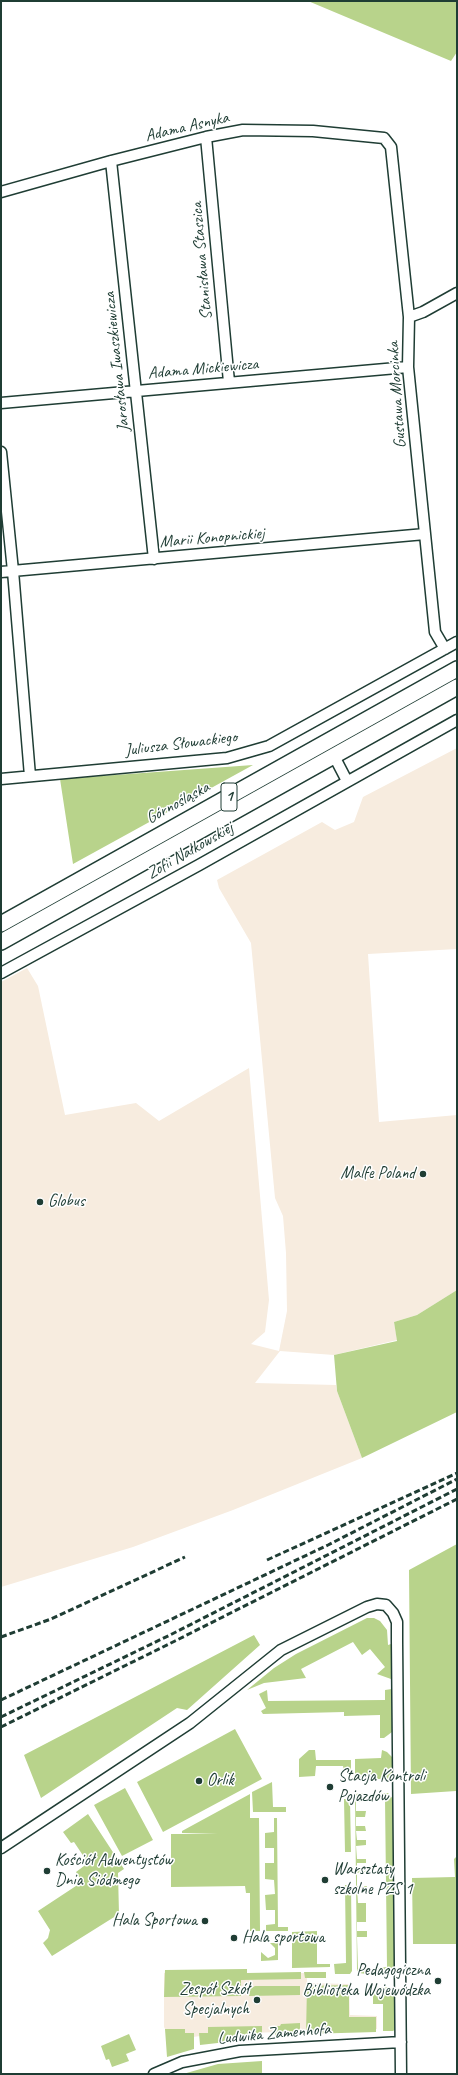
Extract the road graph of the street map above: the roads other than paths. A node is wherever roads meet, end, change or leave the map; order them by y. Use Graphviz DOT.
graph roads {
  1 [pos="206,138"];
  2 [pos="384,138"];
  3 [pos="111,161"];
  4 [pos="1,192"];
  5 [pos="457,293"];
  6 [pos="409,317"];
  7 [pos="408,367"];
  8 [pos="229,382"];
  9 [pos="136,391"];
  10 [pos="1,403"];
  11 [pos="1,452"];
  12 [pos="425,534"];
  13 [pos="154,559"];
  14 [pos="13,571"];
  15 [pos="1,572"];
  16 [pos="457,642"];
  17 [pos="445,649"];
  18 [pos="457,669"];
  19 [pos="457,686"];
  20 [pos="457,720"];
  21 [pos="334,756"];
  22 [pos="30,776"];
  23 [pos="1,779"];
  24 [pos="347,781"];
  25 [pos="1,924"];
  26 [pos="1,942"];
  27 [pos="1,973"];
  28 [pos="1,1848"];
  29 [pos="401,2042"];
  30 [pos="160,2073"];
  31 [pos="402,2074"];
  1 -- 2 [label="street, Adama Asnyka"];
  1 -- 3 [label="street, Adama Asnyka"];
  1 -- 8 [label="street, Stanisława Staszica"];
  2 -- 6 [label="street, Gustawa Morcinka"];
  3 -- 4 [label="street, Adama Asnyka"];
  3 -- 9 [label="street, Jarosława Iwaszkiewicza"];
  5 -- 6 [label="street"];
  6 -- 7 [label="street, Gustawa Morcinka"];
  7 -- 8 [label="street, Adama Mickiewicza"];
  7 -- 12 [label="street, Gustawa Morcinka"];
  8 -- 9 [label="street, Adama Mickiewicza"];
  9 -- 10 [label="street, Adama Mickiewicza"];
  9 -- 13 [label="street, Jarosława Iwaszkiewicza"];
  11 -- 14 [label="street"];
  12 -- 13 [label="street, Marii Konopnickiej"];
  12 -- 17 [label="street, Gustawa Morcinka"];
  13 -- 14 [label="street, Marii Konopnickiej"];
  14 -- 15 [label="street, Marii Konopnickiej"];
  14 -- 22 [label="street"];
  16 -- 17 [label="street, Juliusza Słowackiego"];
  17 -- 22 [label="street, Juliusza Słowackiego"];
  18 -- 25 [label="main road, Górnośląska / 1"];
  19 -- 21 [label="main road, Górnośląska / 1"];
  20 -- 24 [label="street, Zofii Nałkowskiej"];
  21 -- 24 [label="street"];
  21 -- 26 [label="main road, Górnośląska / 1"];
  22 -- 23 [label="street, Juliusza Słowackiego"];
  24 -- 27 [label="street, Zofii Nałkowskiej"];
  28 -- 29 [label="street"];
  29 -- 30 [label="street, Ludwika Zamenhofa"];
  29 -- 31 [label="street"];
}
